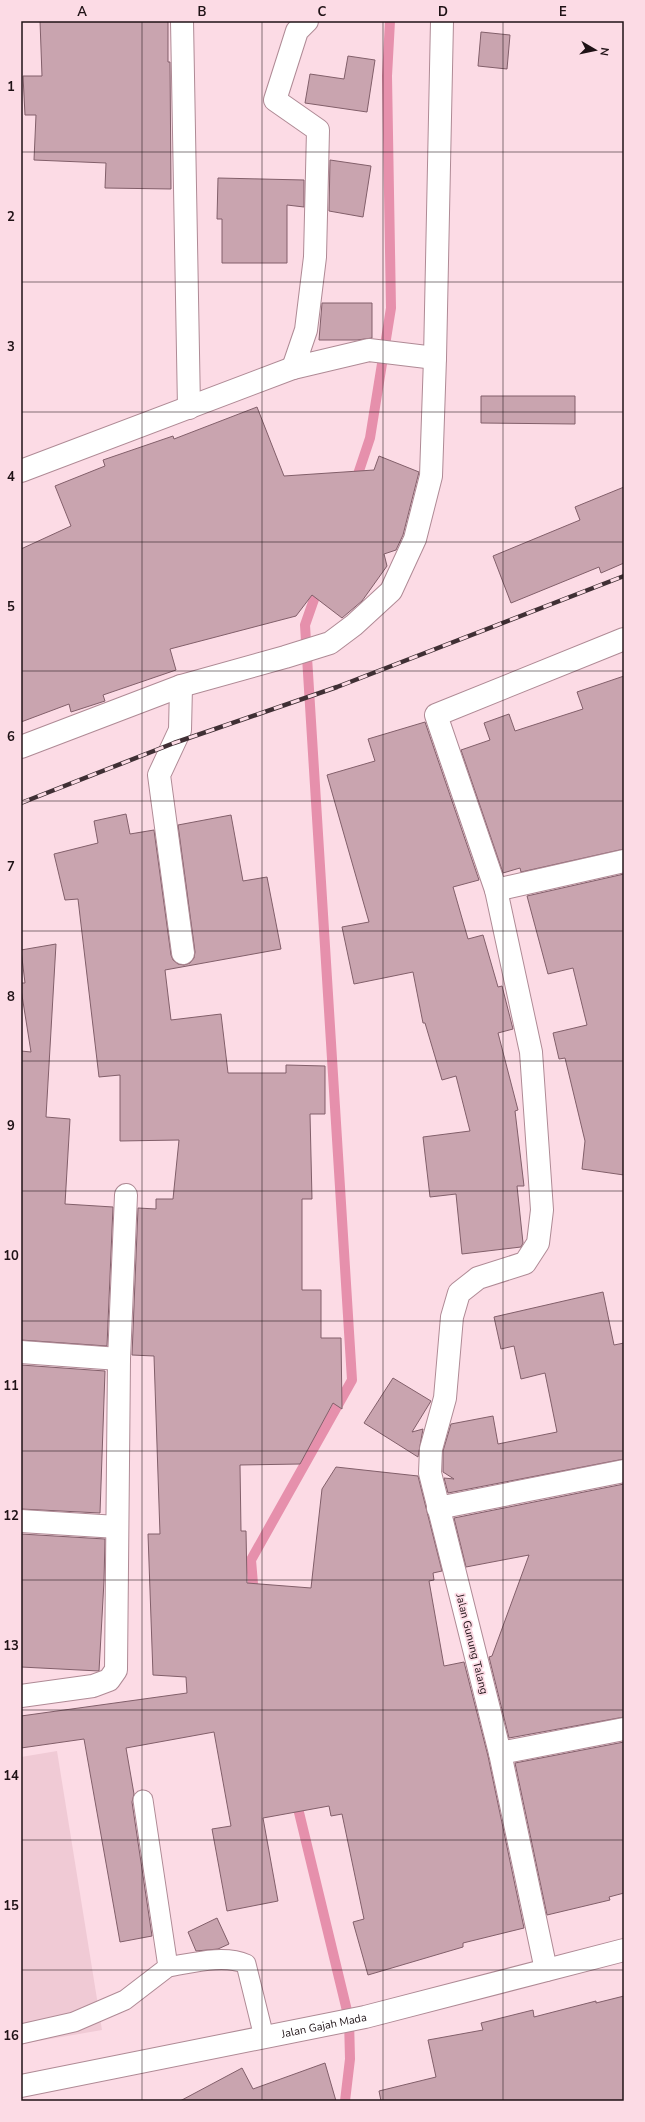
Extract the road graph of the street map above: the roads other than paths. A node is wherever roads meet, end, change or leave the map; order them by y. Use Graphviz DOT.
graph roads {
  1 [pos="182,21"];
  2 [pos="307,21"];
  3 [pos="442,21"];
  4 [pos="435,358"];
  5 [pos="293,368"];
  6 [pos="189,408"];
  7 [pos="21,471"];
  8 [pos="624,639"];
  9 [pos="181,686"];
  10 [pos="21,748"];
  11 [pos="624,861"];
  12 [pos="496,890"];
  13 [pos="184,953"];
  14 [pos="126,1195"];
  15 [pos="21,1352"];
  16 [pos="119,1359"];
  17 [pos="624,1471"];
  18 [pos="438,1508"];
  19 [pos="21,1521"];
  20 [pos="117,1527"];
  21 [pos="21,1696"];
  22 [pos="624,1728"];
  23 [pos="500,1753"];
  24 [pos="143,1800"];
  25 [pos="624,1950"];
  26 [pos="168,1967"];
  27 [pos="546,1970"];
  28 [pos="21,2034"];
  29 [pos="264,2038"];
  30 [pos="21,2086"];
  1 -- 6 [label="street"];
  2 -- 5 [label="street"];
  3 -- 4 [label="street"];
  4 -- 5 [label="street"];
  4 -- 9 [label="street"];
  5 -- 6 [label="street"];
  6 -- 7 [label="street"];
  8 -- 12 [label="street, Jalan Gunung Talang"];
  9 -- 10 [label="street"];
  9 -- 13 [label="street"];
  11 -- 12 [label="street"];
  12 -- 18 [label="street, Jalan Gunung Talang"];
  14 -- 16 [label="street"];
  15 -- 16 [label="street"];
  16 -- 20 [label="street"];
  17 -- 18 [label="street"];
  18 -- 23 [label="street, Jalan Gunung Talang"];
  19 -- 20 [label="street"];
  20 -- 21 [label="street"];
  22 -- 23 [label="street"];
  23 -- 27 [label="street, Jalan Gunung Talang"];
  24 -- 26 [label="lane"];
  25 -- 27 [label="street, Jalan Gajah Mada"];
  26 -- 28 [label="lane"];
  26 -- 29 [label="lane"];
  27 -- 29 [label="street, Jalan Gajah Mada"];
  29 -- 30 [label="street, Jalan Gajah Mada"];
}
